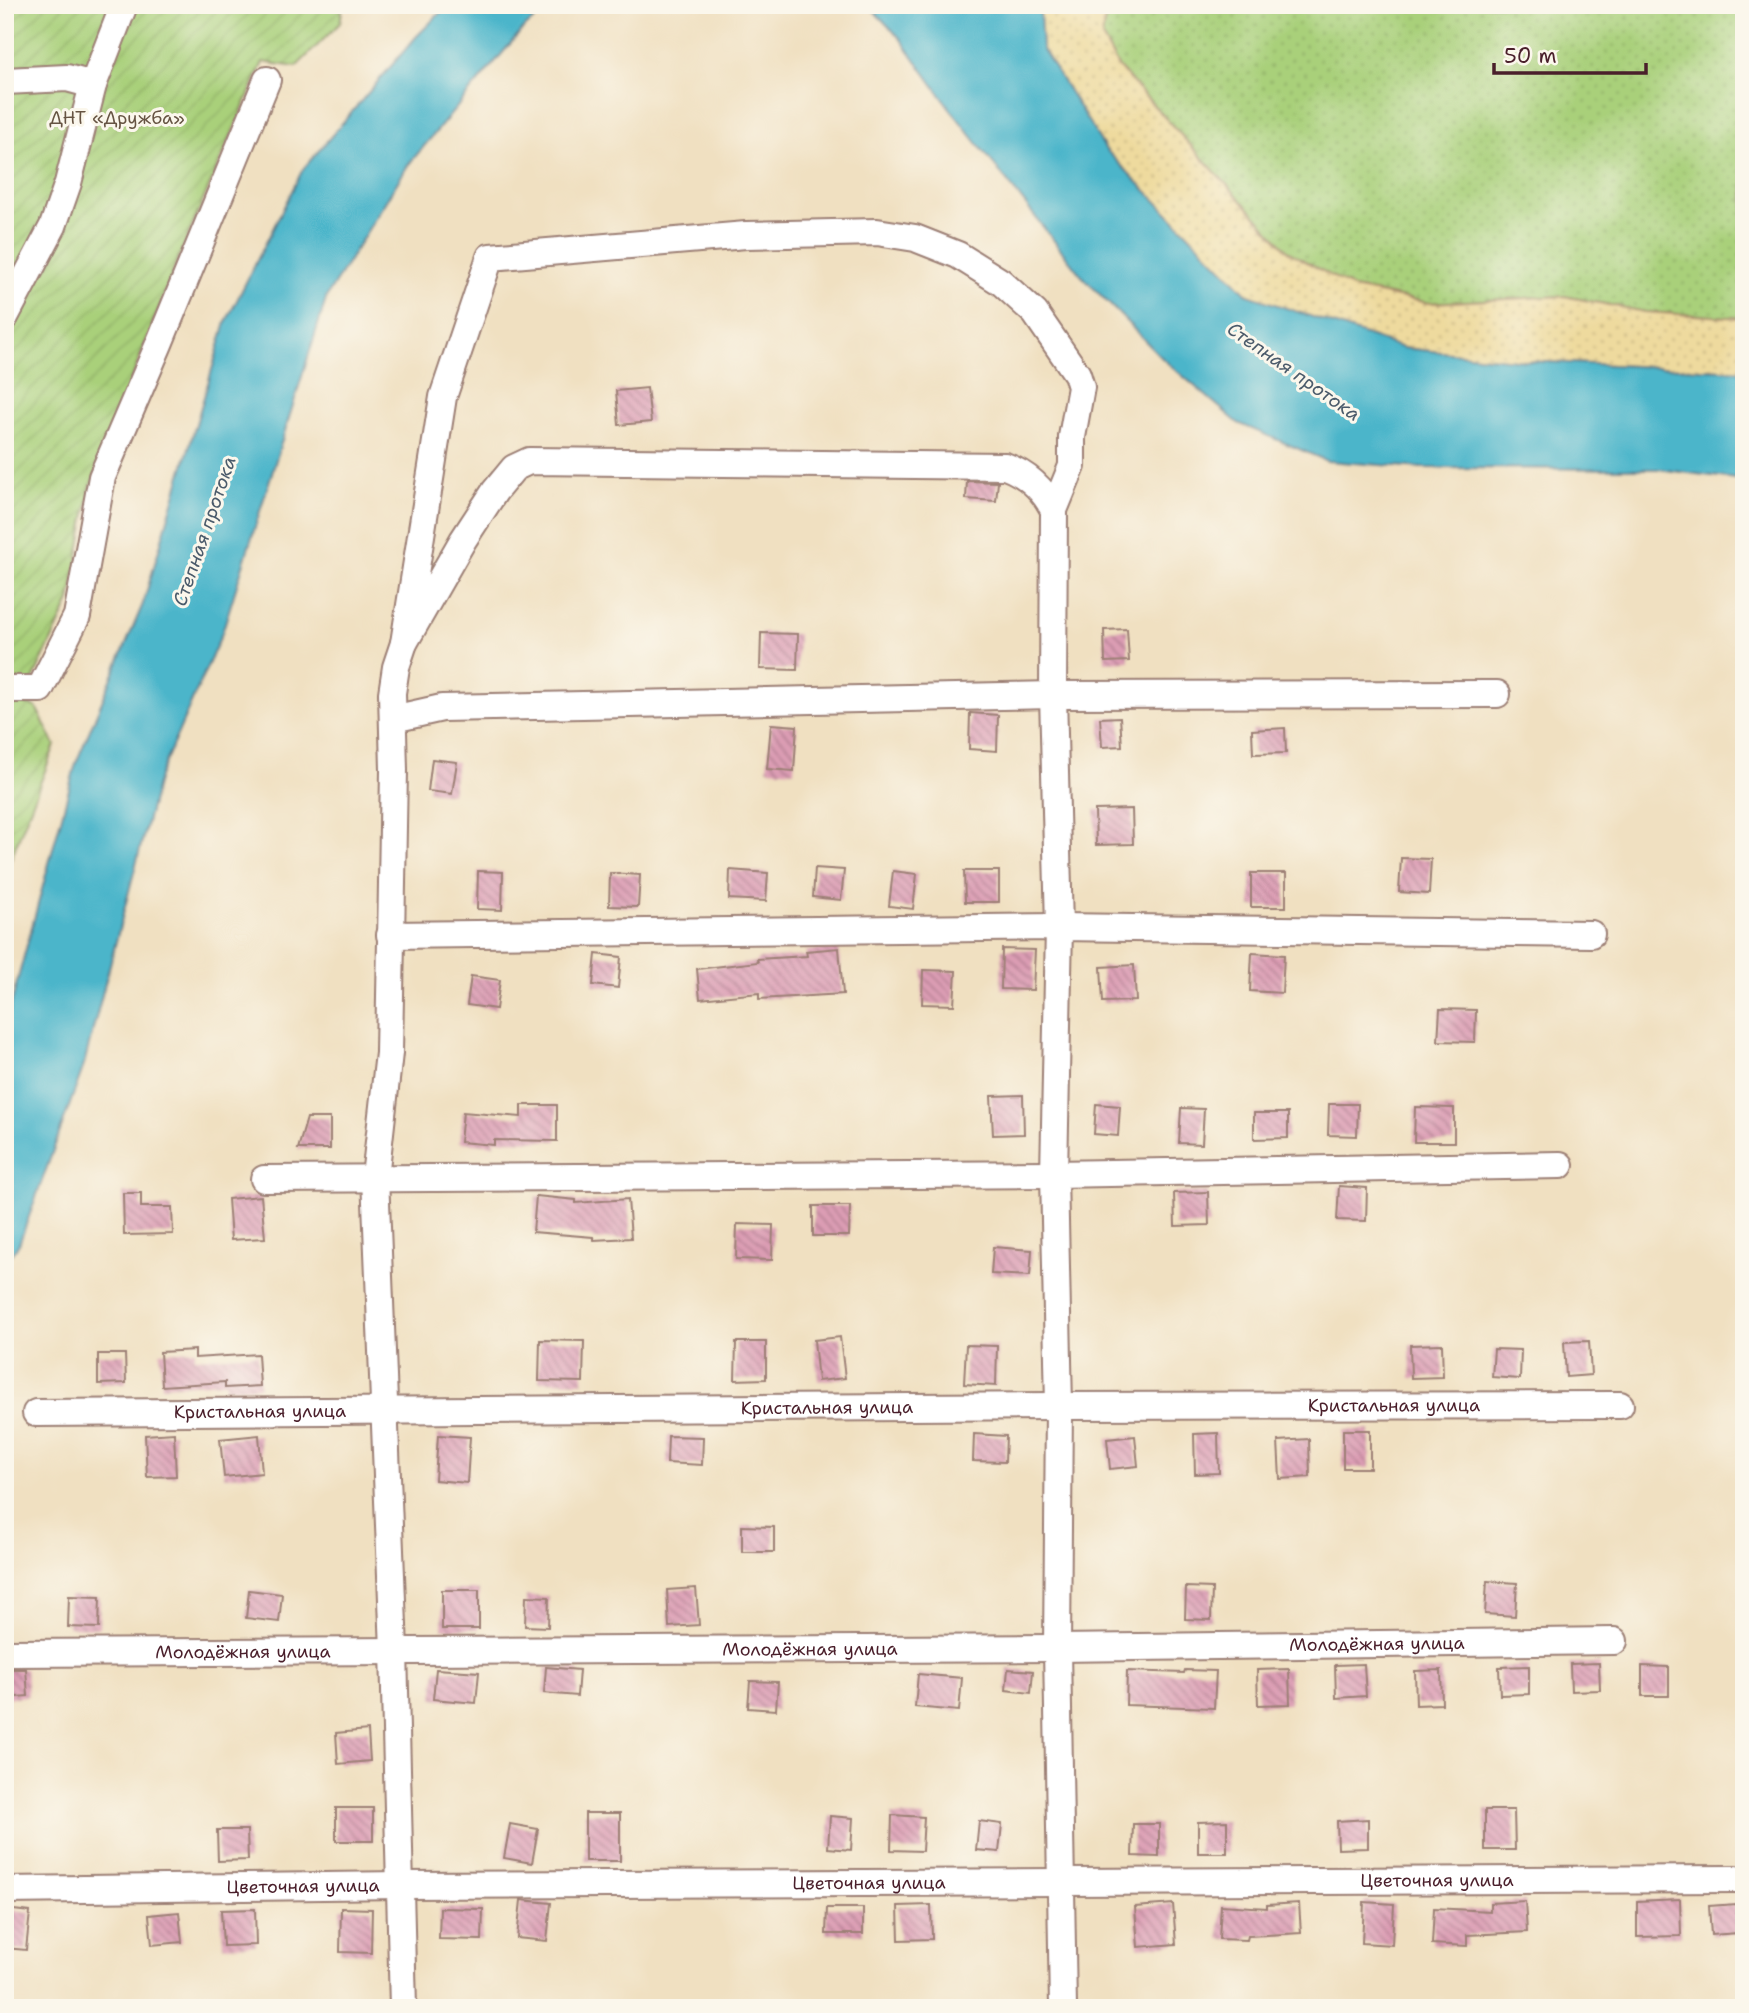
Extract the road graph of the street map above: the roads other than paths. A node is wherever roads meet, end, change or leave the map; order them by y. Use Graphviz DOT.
graph roads {
  1 [pos="124,5"];
  2 [pos="267,80"];
  3 [pos="5,81"];
  4 [pos="93,85"];
  5 [pos="5,317"];
  6 [pos="1054,510"];
  7 [pos="404,643"];
  8 [pos="5,689"];
  9 [pos="1497,694"];
  10 [pos="1053,695"];
  11 [pos="393,719"];
  12 [pos="1059,927"];
  13 [pos="1591,934"];
  14 [pos="390,935"];
  15 [pos="1560,1165"];
  16 [pos="1054,1174"];
  17 [pos="375,1177"];
  18 [pos="264,1179"];
  19 [pos="1620,1405"];
  20 [pos="1059,1406"];
  21 [pos="386,1410"];
  22 [pos="36,1413"];
  23 [pos="1614,1641"];
  24 [pos="1057,1647"];
  25 [pos="394,1650"];
  26 [pos="5,1653"];
  27 [pos="1735,1879"];
  28 [pos="1059,1883"];
  29 [pos="401,1885"];
  30 [pos="5,1890"];
  31 [pos="402,2008"];
  32 [pos="1063,2008"];
  1 -- 4 [label="street"];
  2 -- 8 [label="street"];
  3 -- 4 [label="street"];
  4 -- 5 [label="street"];
  6 -- 7 [label="street"];
  6 -- 7 [label="street"];
  6 -- 10 [label="street"];
  7 -- 11 [label="street"];
  9 -- 10 [label="street"];
  10 -- 11 [label="street"];
  10 -- 12 [label="street"];
  11 -- 14 [label="street"];
  12 -- 13 [label="street"];
  12 -- 14 [label="street"];
  12 -- 16 [label="street"];
  14 -- 17 [label="street"];
  15 -- 16 [label="street"];
  16 -- 17 [label="street"];
  16 -- 20 [label="street"];
  17 -- 18 [label="street"];
  17 -- 21 [label="street"];
  19 -- 20 [label="street, Кристальная улица"];
  20 -- 21 [label="street, Кристальная улица"];
  20 -- 24 [label="street"];
  21 -- 22 [label="street, Кристальная улица"];
  21 -- 25 [label="street"];
  23 -- 24 [label="street, Молодёжная улица"];
  24 -- 25 [label="street, Молодёжная улица"];
  24 -- 28 [label="street"];
  25 -- 26 [label="street, Молодёжная улица"];
  25 -- 29 [label="street"];
  27 -- 28 [label="street, Цветочная улица"];
  28 -- 29 [label="street, Цветочная улица"];
  28 -- 32 [label="street"];
  29 -- 30 [label="street, Цветочная улица"];
  29 -- 31 [label="street"];
}
